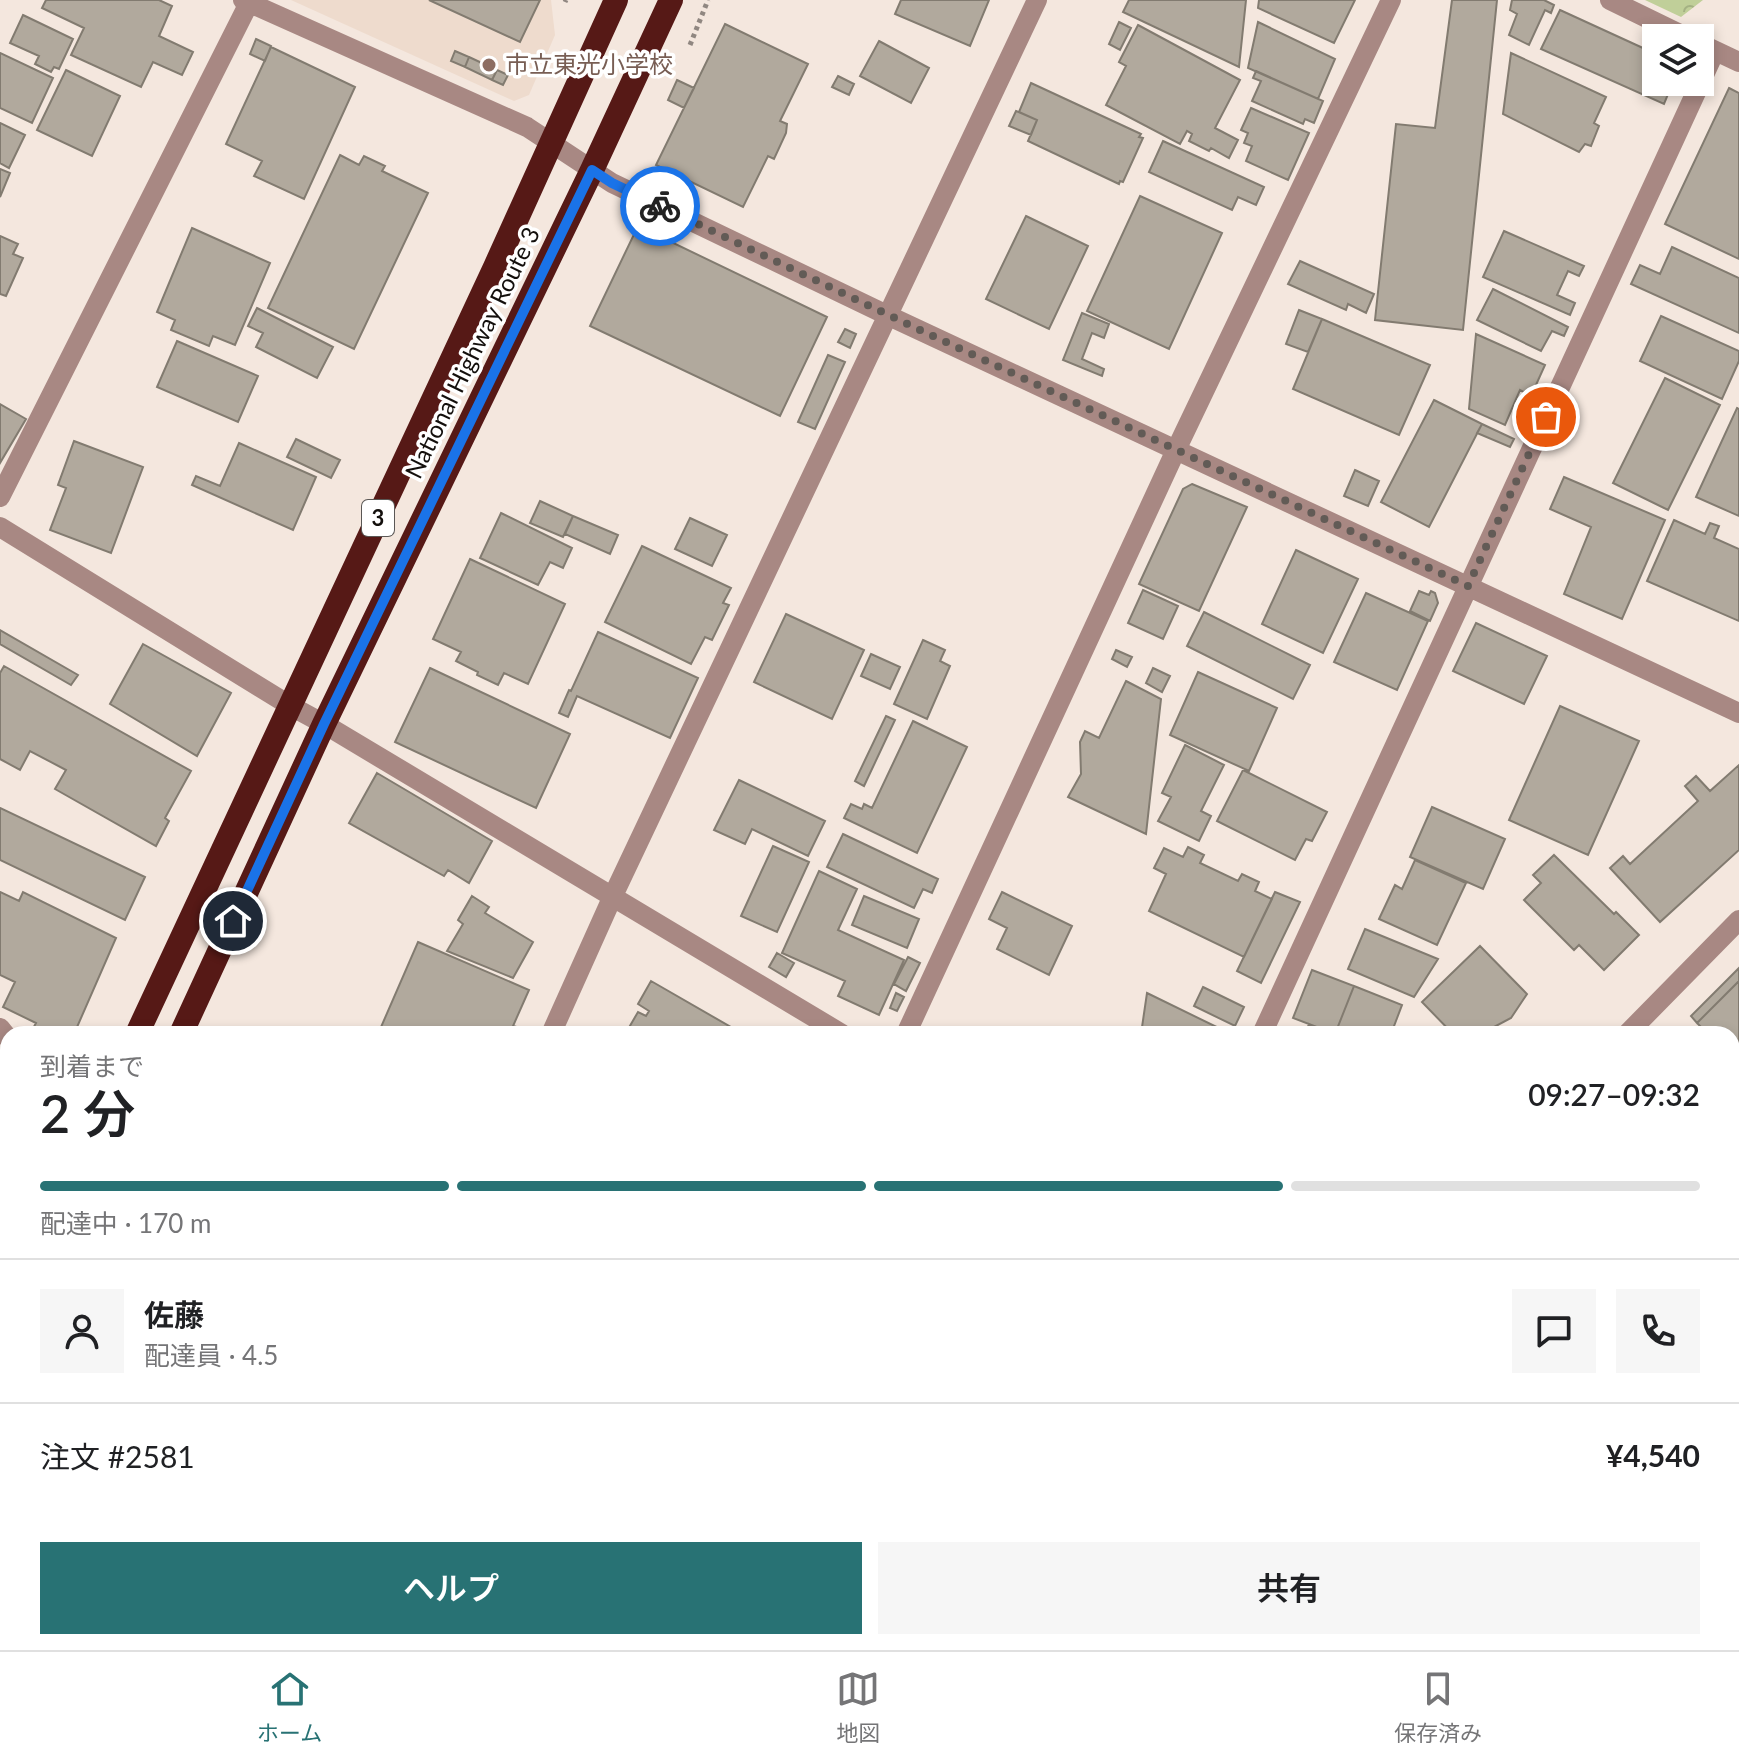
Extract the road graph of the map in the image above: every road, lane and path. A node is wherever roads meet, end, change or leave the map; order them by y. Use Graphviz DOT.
graph roads {
  1 [pos="616,0"];
  2 [pos="671,0"];
  3 [pos="708,0"];
  4 [pos="1037,0"];
  5 [pos="1391,0"];
  6 [pos="1610,0"];
  7 [pos="246,1"];
  8 [pos="1659,24"];
  9 [pos="690,45"];
  10 [pos="1714,50"];
  11 [pos="1739,62"];
  12 [pos="1686,96"];
  13 [pos="550,143"];
  14 [pos="602,176"];
  15 [pos="889,316"];
  16 [pos="1176,450"];
  17 [pos="0,497"];
  18 [pos="0,527"];
  19 [pos="1468,586"];
  20 [pos="289,705"];
  21 [pos="1739,713"];
  22 [pos="324,724"];
  23 [pos="612,898"];
  24 [pos="1739,920"];
  25 [pos="141,1026"];
  26 [pos="185,1026"];
  27 [pos="555,1026"];
  28 [pos="828,1026"];
  29 [pos="910,1026"];
  30 [pos="1266,1026"];
  31 [pos="1635,1026"];
  1 -- 13 [label="highway, National Highway Route 3 / 3"];
  2 -- 14 [label="highway, National Highway Route 3 / 3"];
  3 -- 9 [label="path"];
  4 -- 15 [label="street"];
  5 -- 16 [label="street"];
  6 -- 8 [label="street"];
  7 -- 13 [label="street"];
  7 -- 17 [label="street"];
  10 -- 11 [label="street"];
  12 -- 19 [label="street"];
  13 -- 14 [label="street"];
  13 -- 20 [label="highway, National Highway Route 3 / 3"];
  14 -- 15 [label="street"];
  14 -- 22 [label="highway, National Highway Route 3 / 3"];
  15 -- 16 [label="street"];
  15 -- 23 [label="street"];
  16 -- 19 [label="street"];
  16 -- 29 [label="street"];
  18 -- 20 [label="street"];
  19 -- 21 [label="street"];
  19 -- 30 [label="street"];
  20 -- 22 [label="street"];
  20 -- 25 [label="highway, National Highway Route 3 / 3"];
  22 -- 23 [label="street"];
  22 -- 26 [label="highway, National Highway Route 3 / 3"];
  23 -- 27 [label="street"];
  23 -- 28 [label="street"];
  24 -- 31 [label="street"];
}
